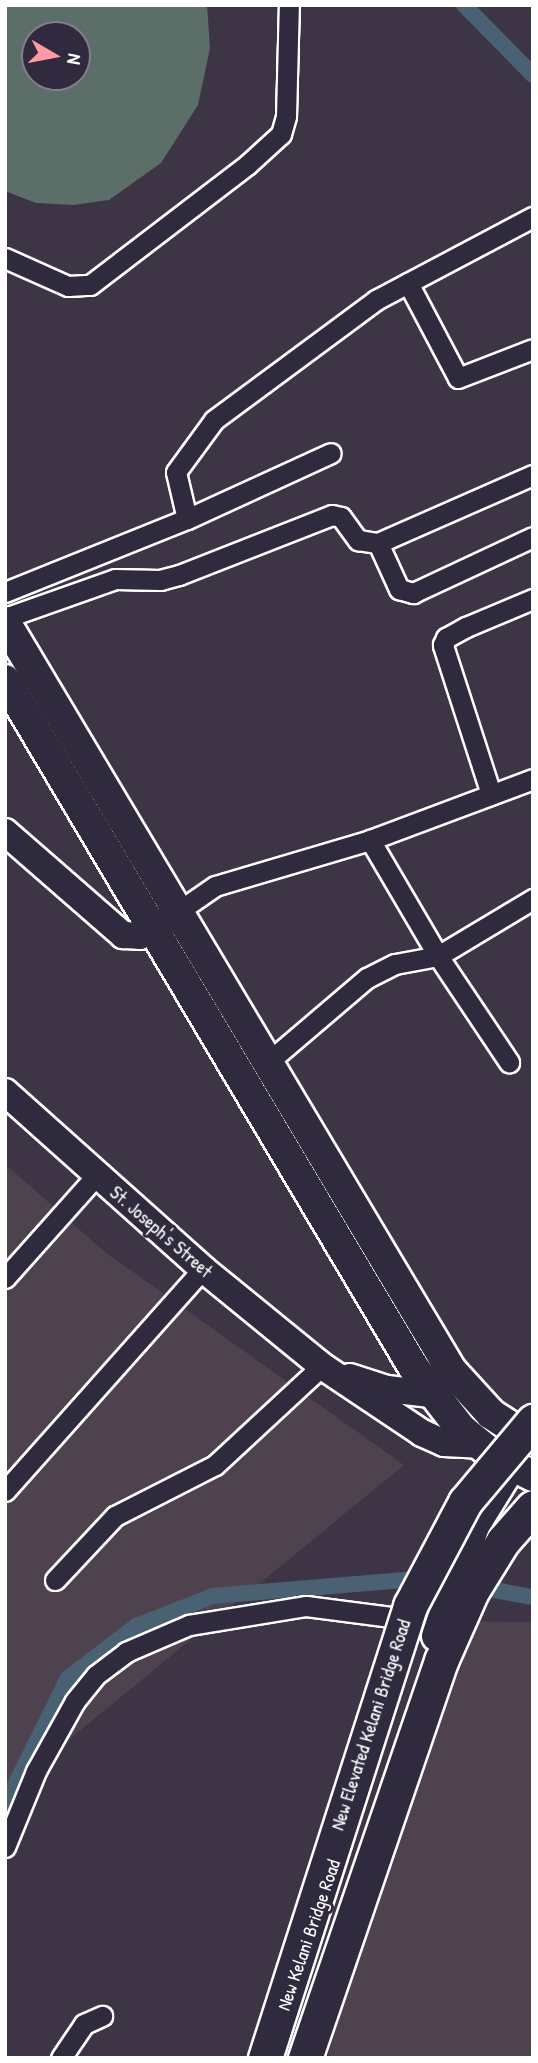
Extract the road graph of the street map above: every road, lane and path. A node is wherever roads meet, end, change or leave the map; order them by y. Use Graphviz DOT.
graph roads {
  1 [pos="289,5"];
  2 [pos="533,217"];
  3 [pos="5,258"];
  4 [pos="408,282"];
  5 [pos="533,349"];
  6 [pos="331,453"];
  7 [pos="533,475"];
  8 [pos="187,519"];
  9 [pos="533,537"];
  10 [pos="378,543"];
  11 [pos="5,592"];
  12 [pos="533,599"];
  13 [pos="5,620"];
  14 [pos="5,680"];
  15 [pos="533,779"];
  16 [pos="491,794"];
  17 [pos="5,832"];
  18 [pos="370,840"];
  19 [pos="533,899"];
  20 [pos="164,921"];
  21 [pos="438,956"];
  22 [pos="509,1062"];
  23 [pos="267,1063"];
  24 [pos="5,1092"];
  25 [pos="96,1176"];
  26 [pos="203,1269"];
  27 [pos="5,1278"];
  28 [pos="322,1366"];
  29 [pos="431,1394"];
  30 [pos="518,1444"];
  31 [pos="5,1491"];
  32 [pos="533,1507"];
  33 [pos="55,1580"];
  34 [pos="427,1611"];
  35 [pos="5,1847"];
  36 [pos="102,2015"];
  37 [pos="61,2058"];
  38 [pos="266,2058"];
  39 [pos="288,2058"];
  40 [pos="305,2058"];
  1 -- 3 [label="street"];
  2 -- 4 [label="street"];
  4 -- 5 [label="street"];
  4 -- 8 [label="street"];
  6 -- 8 [label="street"];
  7 -- 10 [label="street"];
  8 -- 11 [label="street"];
  9 -- 10 [label="street"];
  10 -- 13 [label="street"];
  12 -- 16 [label="street"];
  13 -- 20 [label="main road"];
  14 -- 20 [label="main road"];
  15 -- 16 [label="street"];
  16 -- 18 [label="street"];
  17 -- 20 [label="main road"];
  18 -- 20 [label="street"];
  18 -- 21 [label="street"];
  19 -- 21 [label="street"];
  20 -- 23 [label="main road"];
  20 -- 29 [label="main road"];
  21 -- 22 [label="street"];
  21 -- 23 [label="street"];
  23 -- 30 [label="main road"];
  24 -- 25 [label="main road, St. Joseph's Street"];
  25 -- 26 [label="main road, St. Joseph's Street"];
  25 -- 27 [label="street"];
  26 -- 28 [label="main road, St. Joseph's Street"];
  26 -- 31 [label="street"];
  28 -- 29 [label="main road, St. Joseph's Street"];
  28 -- 30 [label="main road, St. Joseph's Street"];
  28 -- 33 [label="street"];
  29 -- 30 [label="main road"];
  30 -- 34 [label="main road, New Kelani Bridge Road, bridge"];
  30 -- 38 [label="highway, New Elevated Kelani Bridge Road, bridge"];
  32 -- 40 [label="highway"];
  34 -- 35 [label="street"];
  34 -- 38 [label="main road, New Kelani Bridge Road"];
  34 -- 39 [label="main road, New Kelani Bridge Road"];
  36 -- 37 [label="street"];
}
